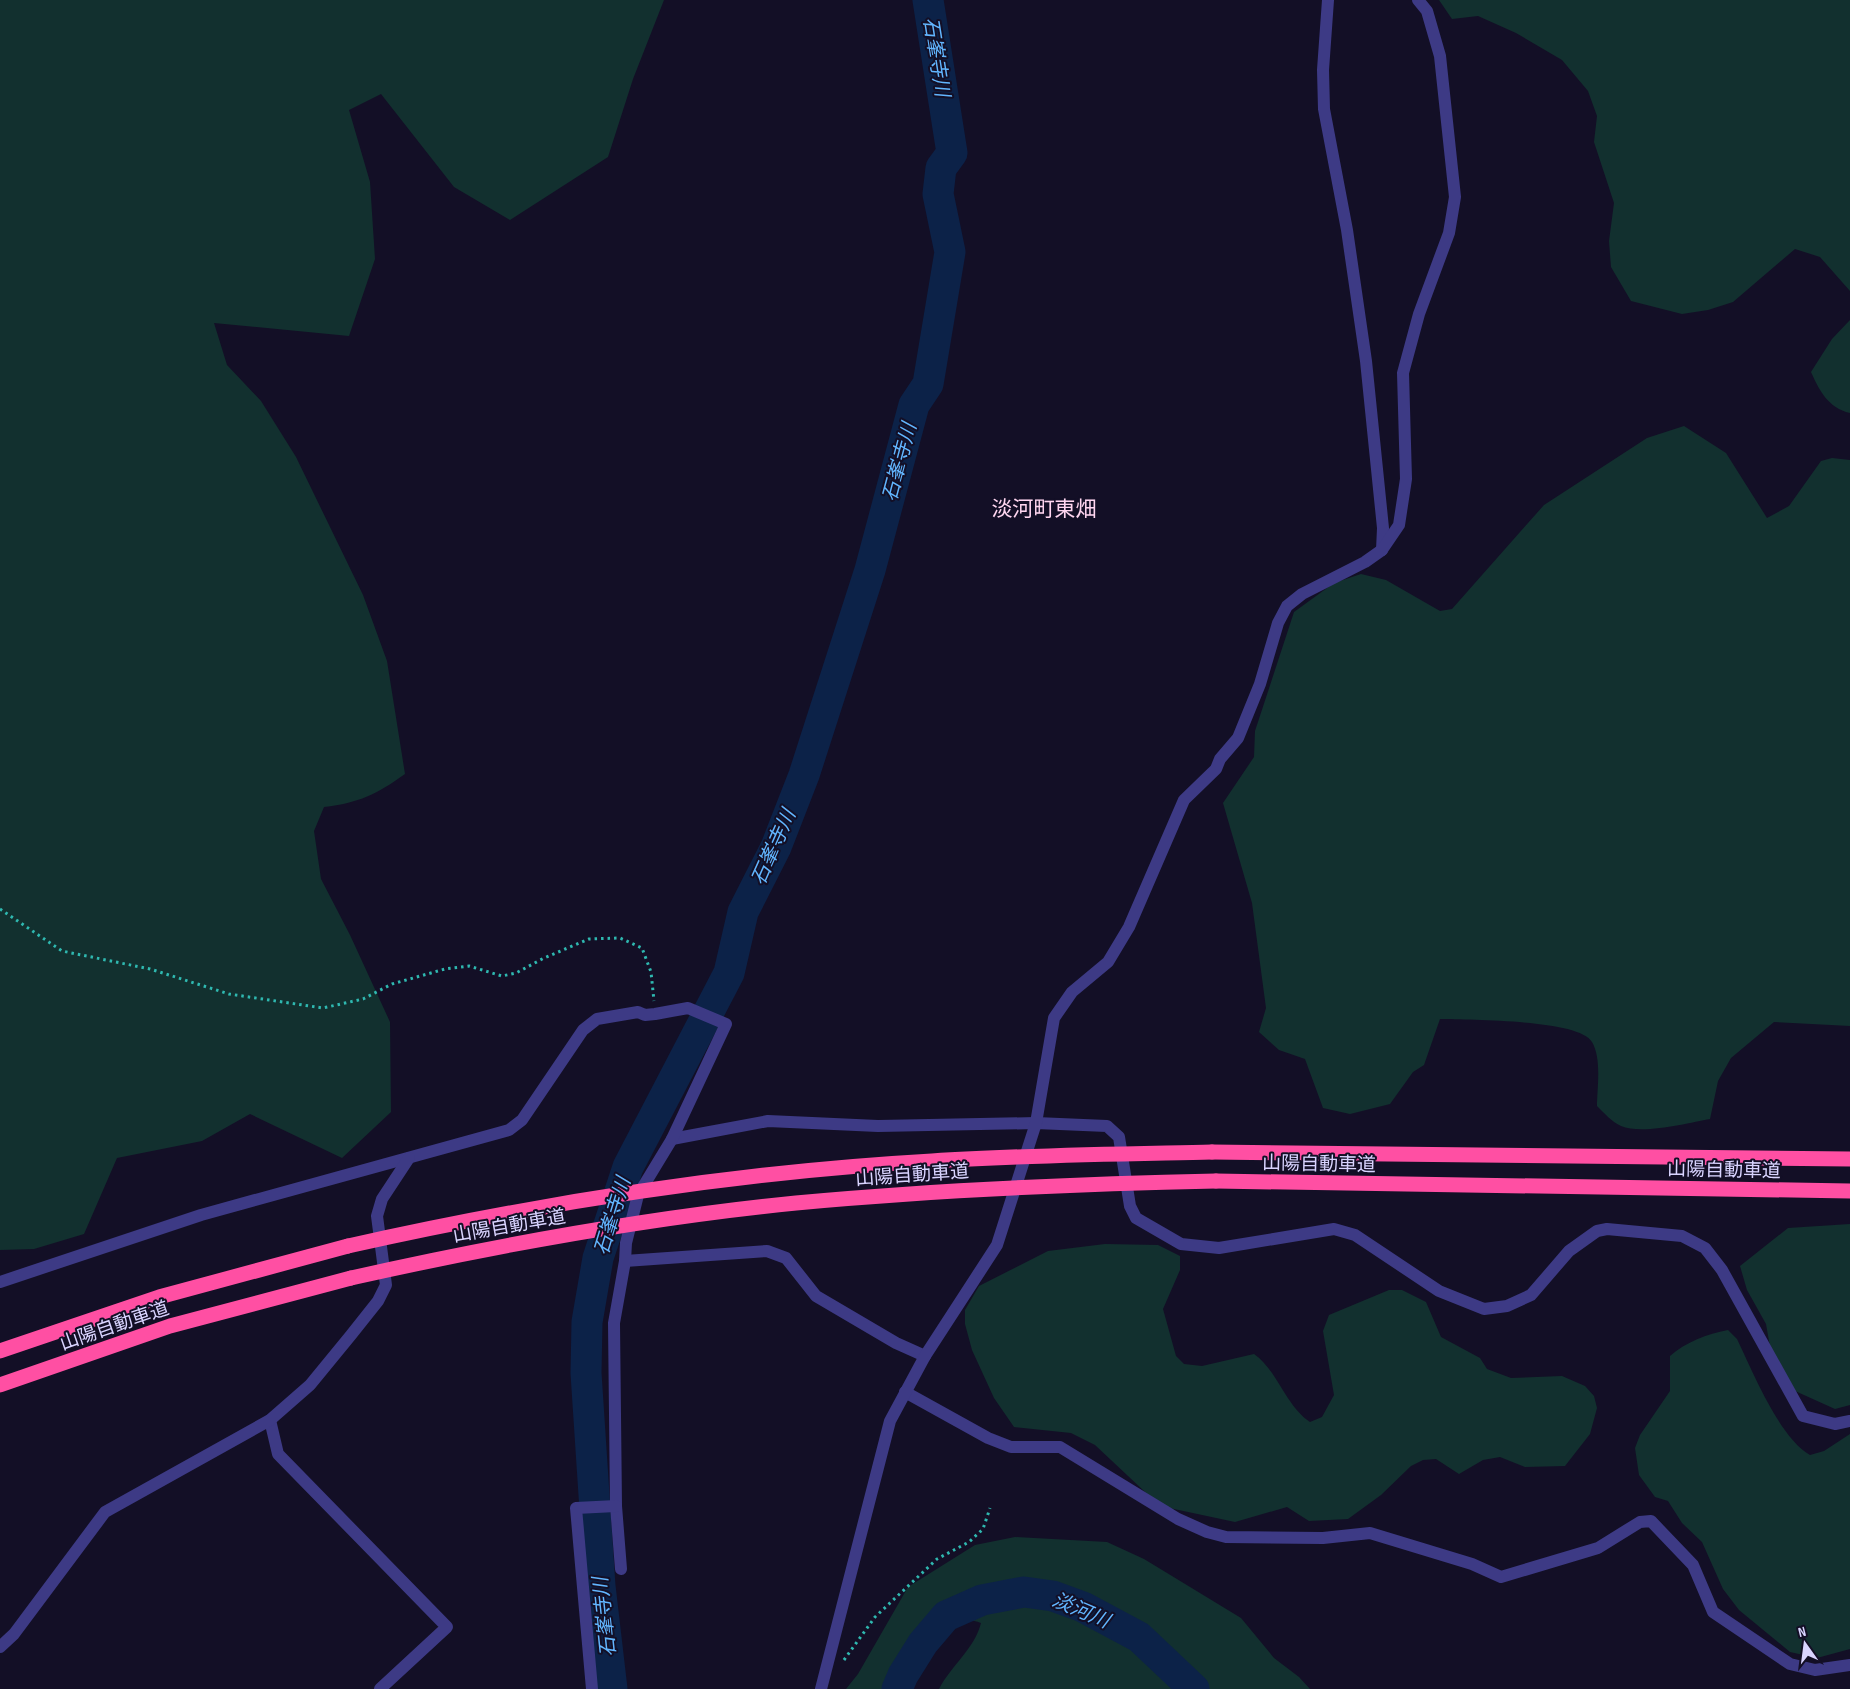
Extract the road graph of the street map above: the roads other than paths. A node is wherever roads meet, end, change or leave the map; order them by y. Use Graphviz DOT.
graph roads {
  1 [pos="1328,0"];
  2 [pos="1418,0"];
  3 [pos="1382,550"];
  4 [pos="1036,1123"];
  5 [pos="672,1139"];
  6 [pos="410,1158"];
  7 [pos="1850,1159"];
  8 [pos="1850,1190"];
  9 [pos="625,1261"];
  10 [pos="0,1282"];
  11 [pos="0,1351"];
  12 [pos="925,1356"];
  13 [pos="0,1385"];
  14 [pos="905,1392"];
  15 [pos="270,1420"];
  16 [pos="1850,1421"];
  17 [pos="616,1506"];
  18 [pos="621,1569"];
  19 [pos="0,1648"];
  20 [pos="1850,1665"];
  21 [pos="380,1689"];
  22 [pos="592,1689"];
  23 [pos="821,1689"];
  1 -- 3 [label="street"];
  2 -- 3 [label="street"];
  3 -- 4 [label="street"];
  4 -- 5 [label="street"];
  4 -- 12 [label="street"];
  4 -- 16 [label="street"];
  5 -- 6 [label="street"];
  5 -- 9 [label="street"];
  6 -- 10 [label="street"];
  6 -- 15 [label="street"];
  7 -- 11 [label="highway, 山陽自動車道, bridge"];
  8 -- 13 [label="highway, 山陽自動車道, bridge"];
  9 -- 12 [label="street"];
  9 -- 17 [label="street"];
  12 -- 14 [label="street"];
  14 -- 20 [label="street"];
  14 -- 23 [label="street"];
  15 -- 19 [label="street"];
  15 -- 21 [label="street"];
  17 -- 18 [label="street"];
  17 -- 22 [label="street"];
}
